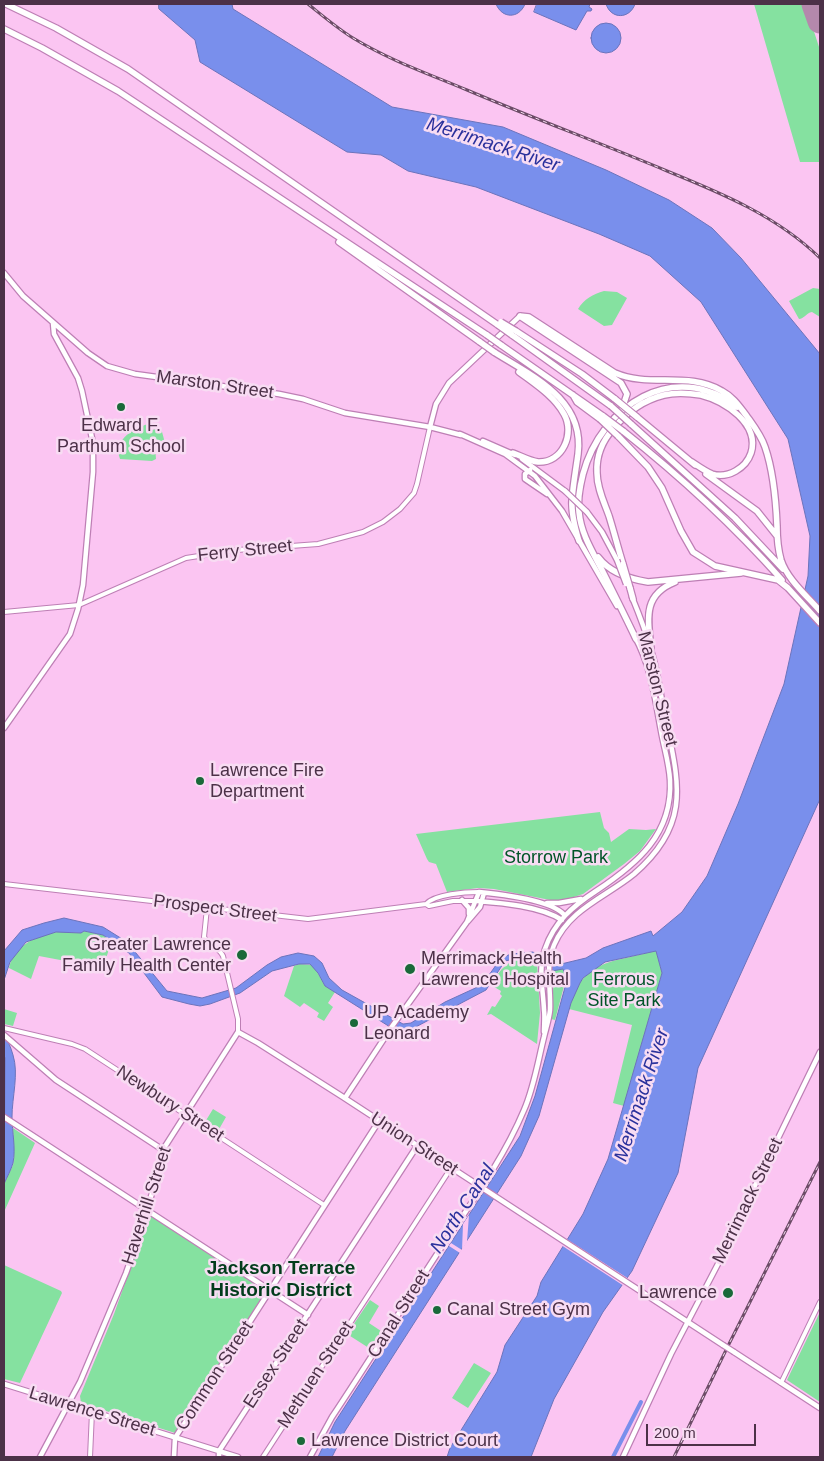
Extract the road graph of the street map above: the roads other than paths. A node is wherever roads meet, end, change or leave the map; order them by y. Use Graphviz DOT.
graph roads {
  1 [pos="6,4"];
  2 [pos="4,29"];
  3 [pos="310,219"];
  4 [pos="4,273"];
  5 [pos="520,316"];
  6 [pos="53,323"];
  7 [pos="514,333"];
  8 [pos="494,352"];
  9 [pos="621,410"];
  10 [pos="744,413"];
  11 [pos="430,427"];
  12 [pos="460,434"];
  13 [pos="620,434"];
  14 [pos="512,453"];
  15 [pos="692,462"];
  16 [pos="528,470"];
  17 [pos="541,472"];
  18 [pos="554,499"];
  19 [pos="777,536"];
  20 [pos="579,541"];
  21 [pos="592,550"];
  22 [pos="620,562"];
  23 [pos="749,573"];
  24 [pos="683,579"];
  25 [pos="633,599"];
  26 [pos="79,605"];
  27 [pos="820,611"];
  28 [pos="4,612"];
  29 [pos="820,623"];
  30 [pos="636,639"];
  31 [pos="651,649"];
  32 [pos="4,728"];
  33 [pos="4,884"];
  34 [pos="481,893"];
  35 [pos="585,898"];
  36 [pos="462,900"];
  37 [pos="477,901"];
  38 [pos="483,901"];
  39 [pos="541,903"];
  40 [pos="426,904"];
  41 [pos="207,908"];
  42 [pos="565,915"];
  43 [pos="561,920"];
  44 [pos="467,922"];
  45 [pos="568,922"];
  46 [pos="4,1028"];
  47 [pos="238,1032"];
  48 [pos="544,1033"];
  49 [pos="4,1036"];
  50 [pos="820,1052"];
  51 [pos="345,1098"];
  52 [pos="184,1114"];
  53 [pos="4,1117"];
  54 [pos="379,1121"];
  55 [pos="417,1146"];
  56 [pos="163,1150"];
  57 [pos="450,1168"];
  58 [pos="483,1189"];
  59 [pos="324,1205"];
  60 [pos="147,1210"];
  61 [pos="270,1290"];
  62 [pos="820,1302"];
  63 [pos="308,1315"];
  64 [pos="688,1322"];
  65 [pos="781,1383"];
  66 [pos="4,1384"];
  67 [pos="68,1404"];
  68 [pos="820,1408"];
  69 [pos="92,1412"];
  70 [pos="175,1438"];
  71 [pos="219,1451"];
  72 [pos="40,1457"];
  73 [pos="90,1457"];
  74 [pos="174,1457"];
  75 [pos="219,1457"];
  76 [pos="238,1457"];
  77 [pos="263,1457"];
  78 [pos="310,1457"];
  79 [pos="623,1457"];
  1 -- 7 [label="highway, bridge"];
  2 -- 3 [label="highway"];
  3 -- 8 [label="highway, bridge"];
  3 -- 13 [label="highway, bridge"];
  4 -- 6 [label="main road, Marston Street"];
  5 -- 9 [label="highway"];
  5 -- 10 [label="highway"];
  5 -- 11 [label="main road"];
  6 -- 11 [label="main road, Marston Street"];
  6 -- 26 [label="main road"];
  7 -- 15 [label="highway, bridge"];
  7 -- 27 [label="highway, bridge"];
  8 -- 14 [label="highway"];
  8 -- 20 [label="highway"];
  9 -- 10 [label="highway"];
  9 -- 21 [label="highway"];
  10 -- 19 [label="highway"];
  11 -- 12 [label="main road, Marston Street"];
  11 -- 26 [label="street, Ferry Street"];
  12 -- 14 [label="main road, Marston Street"];
  12 -- 16 [label="main road, Marston Street"];
  13 -- 23 [label="highway"];
  13 -- 29 [label="highway"];
  14 -- 17 [label="main road, Marston Street"];
  15 -- 19 [label="highway"];
  15 -- 22 [label="highway"];
  16 -- 17 [label="main road"];
  16 -- 18 [label="main road, Marston Street"];
  16 -- 18 [label="main road"];
  17 -- 22 [label="main road, Marston Street, bridge"];
  18 -- 20 [label="main road, Marston Street"];
  19 -- 27 [label="highway"];
  20 -- 30 [label="main road, Marston Street"];
  21 -- 24 [label="highway"];
  21 -- 30 [label="highway"];
  22 -- 25 [label="highway, bridge"];
  23 -- 24 [label="highway"];
  23 -- 29 [label="highway"];
  24 -- 31 [label="highway"];
  25 -- 31 [label="main road, Marston Street"];
  26 -- 28 [label="street, Ferry Street"];
  26 -- 32 [label="main road"];
  30 -- 35 [label="main road, Marston Street"];
  31 -- 45 [label="main road, Marston Street"];
  33 -- 41 [label="street, Prospect Street"];
  34 -- 37 [label="main road"];
  34 -- 38 [label="main road"];
  34 -- 39 [label="main road, Prospect Street"];
  34 -- 40 [label="street, Prospect Street"];
  35 -- 39 [label="main road, Prospect Street"];
  35 -- 42 [label="main road, Marston Street"];
  36 -- 37 [label="street, Prospect Street"];
  36 -- 40 [label="street, Prospect Street"];
  36 -- 44 [label="main road"];
  37 -- 38 [label="main road, Prospect Street"];
  37 -- 44 [label="main road"];
  38 -- 43 [label="main road, Prospect Street"];
  38 -- 44 [label="main road"];
  39 -- 42 [label="main road, Prospect Street"];
  40 -- 41 [label="street, Prospect Street"];
  41 -- 47 [label="street"];
  42 -- 43 [label="main road, Marston Street"];
  42 -- 45 [label="main road"];
  43 -- 45 [label="main road, Prospect Street"];
  43 -- 48 [label="main road, Canal Street"];
  44 -- 51 [label="main road"];
  45 -- 48 [label="main road, Canal Street"];
  46 -- 52 [label="street, Newbury Street"];
  47 -- 51 [label="main road, Union Street"];
  47 -- 52 [label="main road, Haverhill Street"];
  48 -- 58 [label="main road, Canal Street"];
  49 -- 56 [label="main road"];
  50 -- 64 [label="main road, Merrimack Street"];
  51 -- 54 [label="main road, Union Street"];
  52 -- 56 [label="main road, Haverhill Street"];
  52 -- 59 [label="street, Newbury Street"];
  53 -- 60 [label="main road"];
  54 -- 55 [label="main road, Union Street"];
  54 -- 59 [label="main road, Common Street"];
  55 -- 57 [label="main road, Union Street"];
  55 -- 63 [label="main road, Essex Street"];
  56 -- 60 [label="main road, Haverhill Street"];
  57 -- 58 [label="main road, Union Street"];
  57 -- 77 [label="street, Methuen Street"];
  58 -- 64 [label="main road, Union Street"];
  58 -- 78 [label="main road, Canal Street"];
  59 -- 61 [label="main road, Common Street"];
  60 -- 61 [label="main road"];
  60 -- 67 [label="main road, Haverhill Street"];
  61 -- 63 [label="main road"];
  61 -- 70 [label="main road, Common Street"];
  62 -- 65 [label="street"];
  63 -- 71 [label="main road, Essex Street"];
  64 -- 65 [label="main road, Union Street, bridge"];
  64 -- 79 [label="main road, Merrimack Street"];
  65 -- 68 [label="main road, Union Street"];
  66 -- 67 [label="main road, Lawrence Street"];
  67 -- 69 [label="main road, Lawrence Street"];
  67 -- 72 [label="main road, Haverhill Street"];
  69 -- 70 [label="main road, Lawrence Street"];
  69 -- 73 [label="street"];
  70 -- 71 [label="main road, Lawrence Street"];
  70 -- 74 [label="main road, Common Street"];
  71 -- 75 [label="main road"];
  71 -- 76 [label="main road, Lawrence Street"];
}
